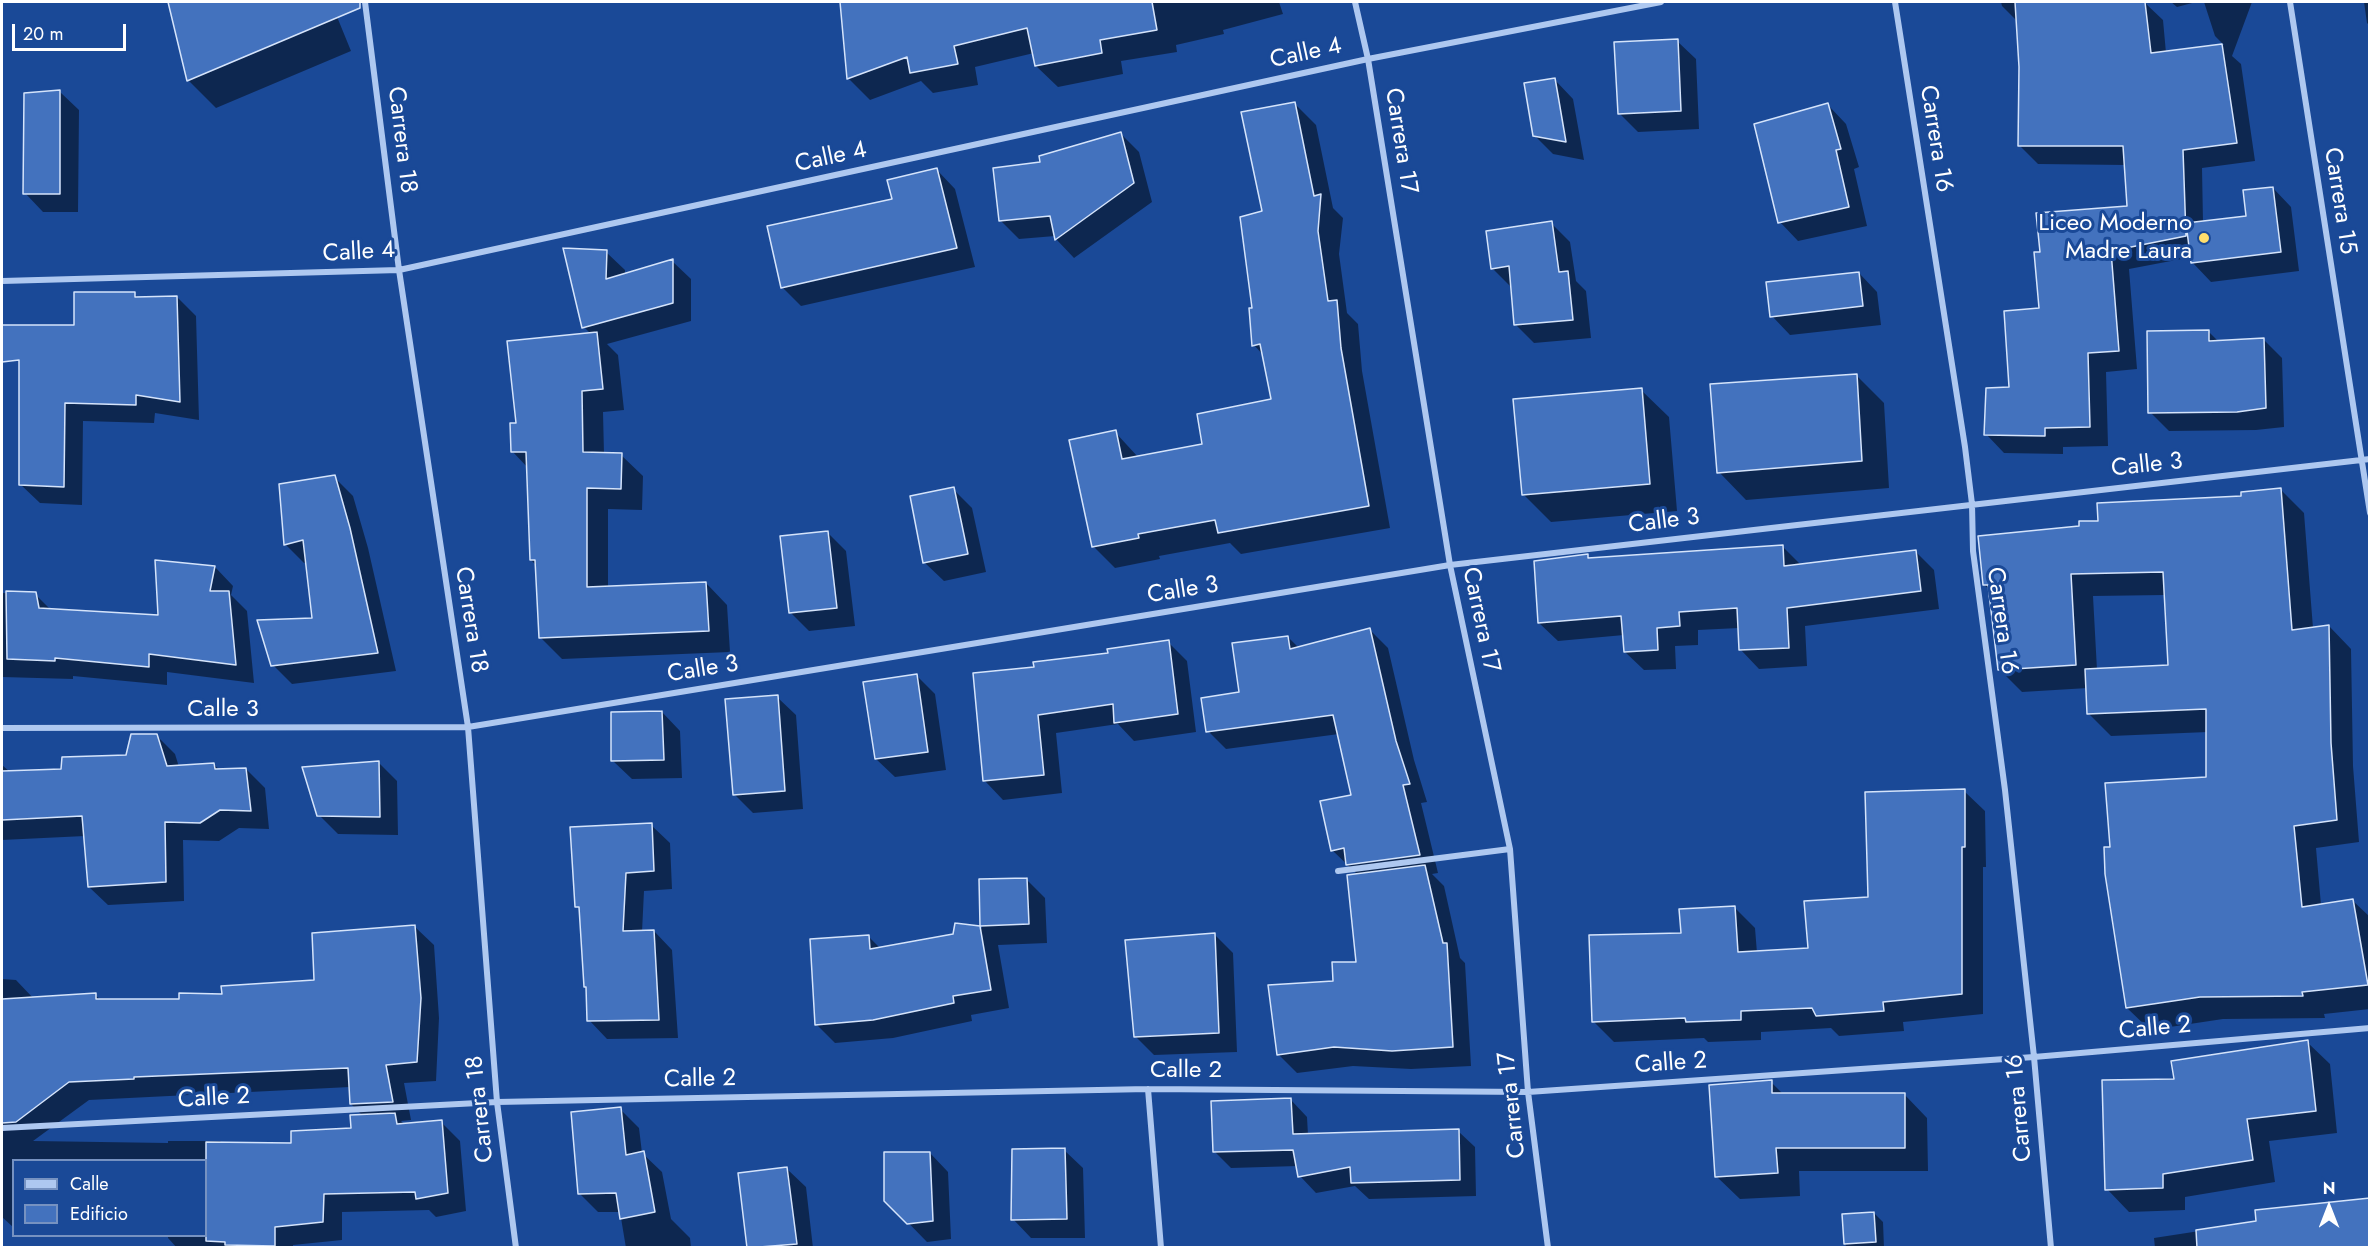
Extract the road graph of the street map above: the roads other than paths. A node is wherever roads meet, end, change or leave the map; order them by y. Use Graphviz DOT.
graph roads {
  1 [pos="365,2"];
  2 [pos="1355,2"];
  3 [pos="1661,2"];
  4 [pos="1895,2"];
  5 [pos="2290,2"];
  6 [pos="1368,59"];
  7 [pos="399,270"];
  8 [pos="2,281"];
  9 [pos="2370,459"];
  10 [pos="2361,460"];
  11 [pos="1972,504"];
  12 [pos="2370,513"];
  13 [pos="1450,565"];
  14 [pos="468,727"];
  15 [pos="2,728"];
  16 [pos="1510,849"];
  17 [pos="1338,871"];
  18 [pos="2370,1028"];
  19 [pos="2034,1057"];
  20 [pos="1148,1089"];
  21 [pos="1528,1092"];
  22 [pos="497,1102"];
  23 [pos="2,1128"];
  24 [pos="516,1248"];
  25 [pos="1161,1248"];
  26 [pos="1548,1248"];
  27 [pos="2051,1248"];
  1 -- 7 [label="street, Carrera 18"];
  2 -- 6 [label="street, Carrera 17"];
  3 -- 6 [label="street, Calle 4"];
  4 -- 11 [label="street, Carrera 16"];
  5 -- 10 [label="street, Carrera 15"];
  6 -- 7 [label="street, Calle 4"];
  6 -- 13 [label="street, Carrera 17"];
  7 -- 8 [label="street, Calle 4"];
  7 -- 14 [label="street, Carrera 18"];
  9 -- 10 [label="street, Calle 3"];
  10 -- 11 [label="street, Calle 3"];
  10 -- 12 [label="street, Carrera 15"];
  11 -- 13 [label="street, Calle 3"];
  11 -- 19 [label="street, Carrera 16"];
  13 -- 14 [label="street, Calle 3"];
  13 -- 16 [label="street, Carrera 17"];
  14 -- 15 [label="street, Calle 3"];
  14 -- 22 [label="street, Carrera 18"];
  16 -- 17 [label="street"];
  16 -- 21 [label="street, Carrera 17"];
  18 -- 19 [label="street, Calle 2"];
  19 -- 21 [label="street, Calle 2"];
  19 -- 27 [label="street, Carrera 16"];
  20 -- 21 [label="street, Calle 2"];
  20 -- 22 [label="street, Calle 2"];
  20 -- 25 [label="street"];
  21 -- 26 [label="street, Carrera 17"];
  22 -- 23 [label="street, Calle 2"];
  22 -- 24 [label="street, Carrera 18"];
}
